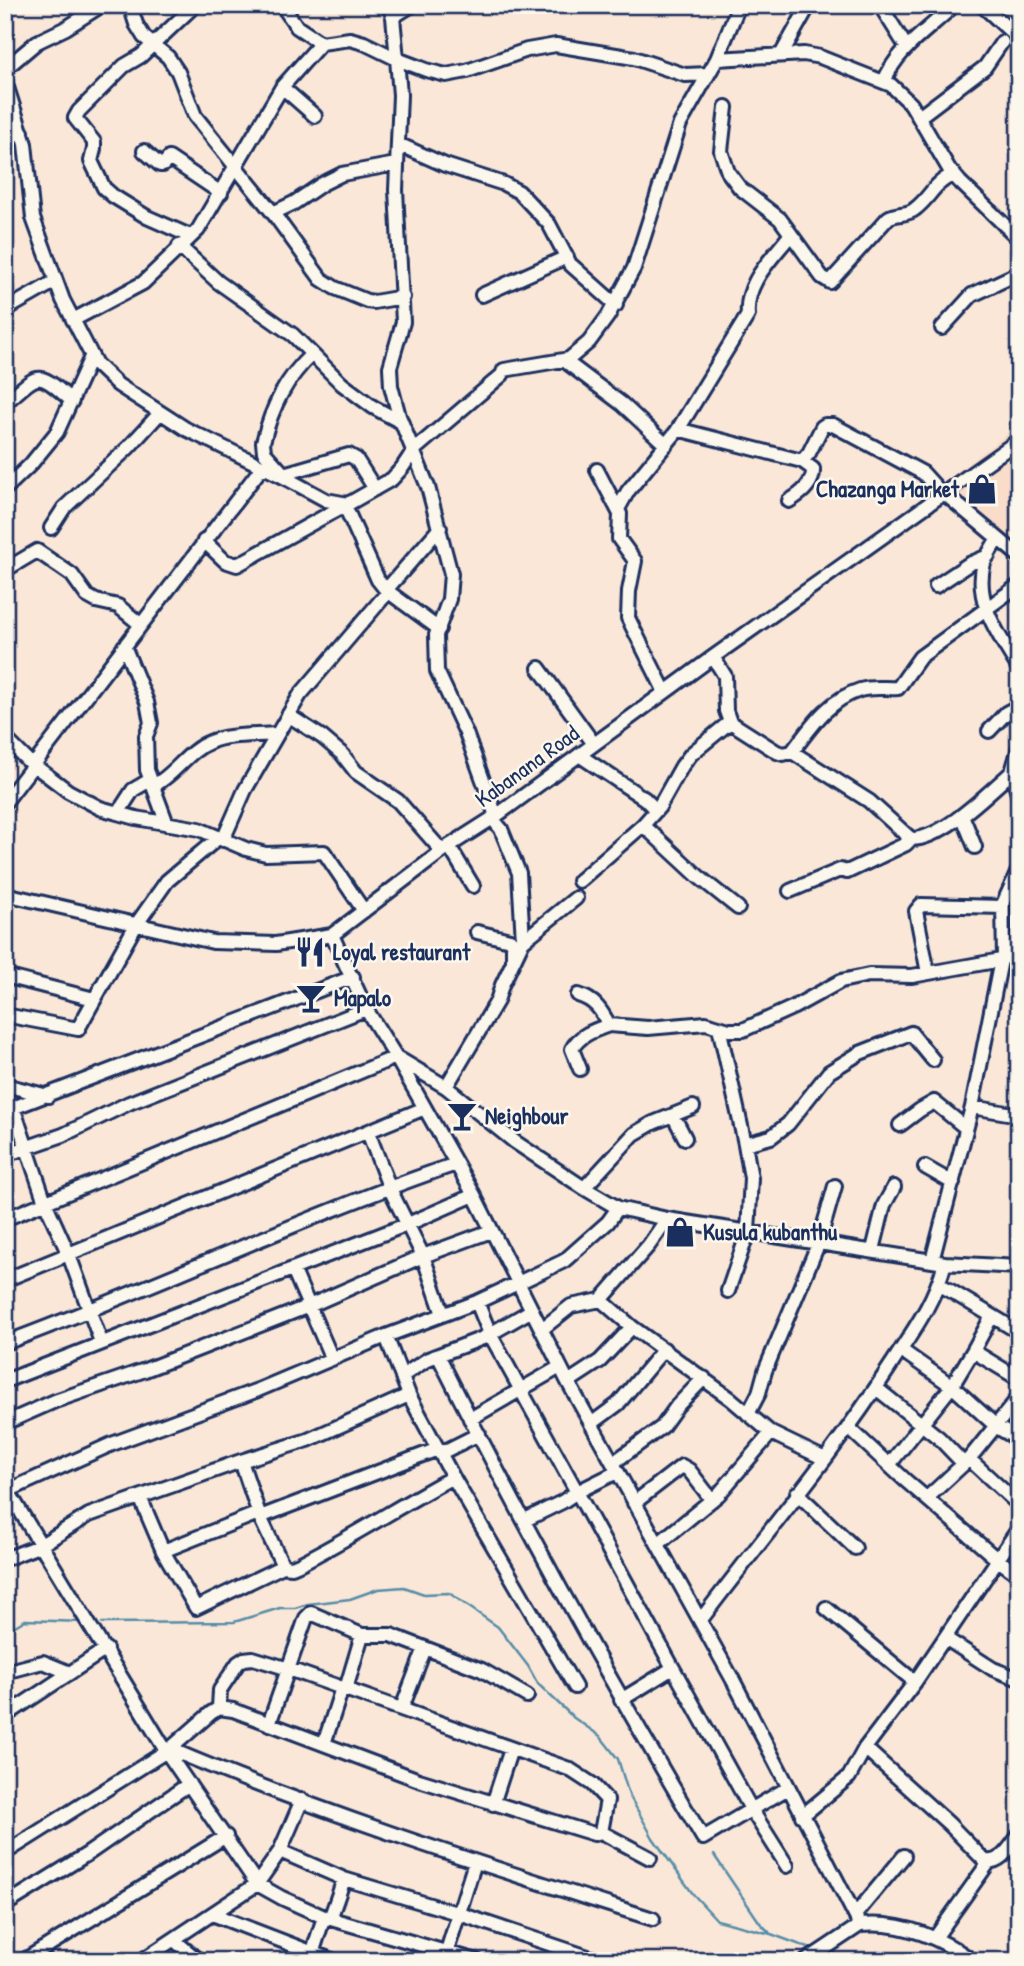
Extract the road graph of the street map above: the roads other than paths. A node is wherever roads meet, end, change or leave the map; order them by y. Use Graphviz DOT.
graph roads {
  1 [pos="102,5"];
  2 [pos="130,5"];
  3 [pos="195,5"];
  4 [pos="282,5"];
  5 [pos="412,5"];
  6 [pos="739,5"];
  7 [pos="809,5"];
  8 [pos="880,5"];
  9 [pos="954,5"];
  10 [pos="982,5"];
  11 [pos="391,11"];
  12 [pos="1019,39"];
  13 [pos="1002,42"];
  14 [pos="321,43"];
  15 [pos="151,44"];
  16 [pos="907,48"];
  17 [pos="781,55"];
  18 [pos="397,59"];
  19 [pos="717,59"];
  20 [pos="5,69"];
  21 [pos="708,74"];
  22 [pos="5,81"];
  23 [pos="884,82"];
  24 [pos="282,88"];
  25 [pos="726,107"];
  26 [pos="314,117"];
  27 [pos="919,117"];
  28 [pos="22,132"];
  29 [pos="5,137"];
  30 [pos="398,144"];
  31 [pos="144,151"];
  32 [pos="396,164"];
  33 [pos="236,168"];
  34 [pos="954,174"];
  35 [pos="221,193"];
  36 [pos="273,213"];
  37 [pos="791,234"];
  38 [pos="190,236"];
  39 [pos="1019,239"];
  40 [pos="179,246"];
  41 [pos="567,257"];
  42 [pos="1019,273"];
  43 [pos="56,281"];
  44 [pos="482,295"];
  45 [pos="402,297"];
  46 [pos="616,305"];
  47 [pos="5,310"];
  48 [pos="73,320"];
  49 [pos="942,328"];
  50 [pos="312,354"];
  51 [pos="91,356"];
  52 [pos="565,361"];
  53 [pos="72,401"];
  54 [pos="5,403"];
  55 [pos="160,413"];
  56 [pos="401,422"];
  57 [pos="677,431"];
  58 [pos="1019,440"];
  59 [pos="666,445"];
  60 [pos="414,450"];
  61 [pos="802,461"];
  62 [pos="263,466"];
  63 [pos="597,470"];
  64 [pos="282,474"];
  65 [pos="5,489"];
  66 [pos="375,489"];
  67 [pos="944,494"];
  68 [pos="789,501"];
  69 [pos="347,505"];
  70 [pos="618,509"];
  71 [pos="51,528"];
  72 [pos="440,528"];
  73 [pos="997,539"];
  74 [pos="204,541"];
  75 [pos="988,556"];
  76 [pos="1019,556"];
  77 [pos="5,570"];
  78 [pos="1019,585"];
  79 [pos="936,586"];
  80 [pos="387,591"];
  81 [pos="986,611"];
  82 [pos="140,624"];
  83 [pos="439,629"];
  84 [pos="124,646"];
  85 [pos="713,657"];
  86 [pos="540,668"];
  87 [pos="1019,669"];
  88 [pos="665,692"];
  89 [pos="1019,706"];
  90 [pos="288,715"];
  91 [pos="730,722"];
  92 [pos="989,731"];
  93 [pos="276,734"];
  94 [pos="5,738"];
  95 [pos="594,744"];
  96 [pos="1019,748"];
  97 [pos="792,752"];
  98 [pos="579,755"];
  99 [pos="35,764"];
  100 [pos="1012,772"];
  101 [pos="151,783"];
  102 [pos="1019,798"];
  103 [pos="5,802"];
  104 [pos="656,810"];
  105 [pos="118,813"];
  106 [pos="962,815"];
  107 [pos="494,817"];
  108 [pos="167,824"];
  109 [pos="643,825"];
  110 [pos="220,839"];
  111 [pos="911,839"];
  112 [pos="975,847"];
  113 [pos="446,848"];
  114 [pos="1019,869"];
  115 [pos="579,881"];
  116 [pos="473,886"];
  117 [pos="790,891"];
  118 [pos="5,894"];
  119 [pos="576,898"];
  120 [pos="1003,907"];
  121 [pos="738,908"];
  122 [pos="363,911"];
  123 [pos="136,925"];
  124 [pos="477,932"];
  125 [pos="332,935"];
  126 [pos="523,942"];
  127 [pos="1019,949"];
  128 [pos="1002,959"];
  129 [pos="513,960"];
  130 [pos="928,973"];
  131 [pos="5,976"];
  132 [pos="353,977"];
  133 [pos="579,995"];
  134 [pos="94,999"];
  135 [pos="366,1009"];
  136 [pos="5,1015"];
  137 [pos="609,1025"];
  138 [pos="719,1027"];
  139 [pos="396,1057"];
  140 [pos="933,1060"];
  141 [pos="580,1069"];
  142 [pos="5,1085"];
  143 [pos="446,1087"];
  144 [pos="48,1096"];
  145 [pos="693,1107"];
  146 [pos="972,1107"];
  147 [pos="425,1108"];
  148 [pos="9,1109"];
  149 [pos="673,1115"];
  150 [pos="1019,1115"];
  151 [pos="900,1125"];
  152 [pos="966,1128"];
  153 [pos="368,1132"];
  154 [pos="685,1138"];
  155 [pos="745,1144"];
  156 [pos="25,1147"];
  157 [pos="5,1155"];
  158 [pos="456,1164"];
  159 [pos="925,1167"];
  160 [pos="953,1183"];
  161 [pos="835,1186"];
  162 [pos="894,1187"];
  163 [pos="584,1188"];
  164 [pos="390,1189"];
  165 [pos="474,1195"];
  166 [pos="45,1202"];
  167 [pos="618,1208"];
  168 [pos="5,1219"];
  169 [pos="667,1219"];
  170 [pos="408,1224"];
  171 [pos="491,1231"];
  172 [pos="748,1232"];
  173 [pos="819,1242"];
  174 [pos="873,1250"];
  175 [pos="69,1255"];
  176 [pos="423,1256"];
  177 [pos="938,1262"];
  178 [pos="1019,1267"];
  179 [pos="293,1269"];
  180 [pos="5,1280"];
  181 [pos="518,1283"];
  182 [pos="939,1284"];
  183 [pos="729,1291"];
  184 [pos="601,1300"];
  185 [pos="477,1302"];
  186 [pos="309,1306"];
  187 [pos="532,1310"];
  188 [pos="89,1312"];
  189 [pos="443,1314"];
  190 [pos="992,1316"];
  191 [pos="632,1327"];
  192 [pos="542,1329"];
  193 [pos="1019,1332"];
  194 [pos="489,1334"];
  195 [pos="386,1336"];
  196 [pos="101,1342"];
  197 [pos="5,1343"];
  198 [pos="664,1349"];
  199 [pos="901,1350"];
  200 [pos="973,1351"];
  201 [pos="438,1355"];
  202 [pos="332,1359"];
  203 [pos="560,1367"];
  204 [pos="402,1376"];
  205 [pos="704,1378"];
  206 [pos="1019,1380"];
  207 [pos="5,1381"];
  208 [pos="568,1382"];
  209 [pos="952,1386"];
  210 [pos="877,1388"];
  211 [pos="521,1390"];
  212 [pos="409,1395"];
  213 [pos="1019,1397"];
  214 [pos="748,1414"];
  215 [pos="470,1419"];
  216 [pos="5,1423"];
  217 [pos="923,1423"];
  218 [pos="591,1424"];
  219 [pos="997,1427"];
  220 [pos="849,1428"];
  221 [pos="771,1433"];
  222 [pos="479,1434"];
  223 [pos="1019,1440"];
  224 [pos="439,1451"];
  225 [pos="825,1459"];
  226 [pos="241,1461"];
  227 [pos="966,1461"];
  228 [pos="889,1465"];
  229 [pos="615,1467"];
  230 [pos="453,1477"];
  231 [pos="6,1490"];
  232 [pos="577,1492"];
  233 [pos="797,1493"];
  234 [pos="140,1497"];
  235 [pos="927,1497"];
  236 [pos="712,1500"];
  237 [pos="634,1503"];
  238 [pos="1019,1505"];
  239 [pos="260,1517"];
  240 [pos="524,1520"];
  241 [pos="1019,1528"];
  242 [pos="658,1544"];
  243 [pos="41,1545"];
  244 [pos="855,1548"];
  245 [pos="163,1551"];
  246 [pos="5,1559"];
  247 [pos="998,1560"];
  248 [pos="283,1566"];
  249 [pos="1019,1575"];
  250 [pos="826,1608"];
  251 [pos="700,1621"];
  252 [pos="362,1635"];
  253 [pos="945,1638"];
  254 [pos="425,1648"];
  255 [pos="106,1649"];
  256 [pos="673,1668"];
  257 [pos="289,1669"];
  258 [pos="5,1672"];
  259 [pos="70,1673"];
  260 [pos="1019,1679"];
  261 [pos="915,1682"];
  262 [pos="575,1686"];
  263 [pos="344,1689"];
  264 [pos="527,1696"];
  265 [pos="621,1700"];
  266 [pos="219,1708"];
  267 [pos="402,1708"];
  268 [pos="5,1716"];
  269 [pos="269,1724"];
  270 [pos="324,1744"];
  271 [pos="865,1748"];
  272 [pos="511,1749"];
  273 [pos="168,1750"];
  274 [pos="189,1784"];
  275 [pos="788,1788"];
  276 [pos="302,1800"];
  277 [pos="493,1804"];
  278 [pos="751,1809"];
  279 [pos="802,1816"];
  280 [pos="601,1832"];
  281 [pos="1019,1835"];
  282 [pos="226,1836"];
  283 [pos="280,1851"];
  284 [pos="5,1853"];
  285 [pos="904,1856"];
  286 [pos="650,1858"];
  287 [pos="475,1862"];
  288 [pos="989,1862"];
  289 [pos="787,1866"];
  290 [pos="344,1879"];
  291 [pos="257,1884"];
  292 [pos="5,1905"];
  293 [pos="212,1914"];
  294 [pos="460,1914"];
  295 [pos="327,1918"];
  296 [pos="653,1919"];
  297 [pos="858,1920"];
  298 [pos="935,1938"];
  299 [pos="174,1940"];
  300 [pos="956,1949"];
  301 [pos="440,1954"];
  302 [pos="311,1957"];
  303 [pos="23,1961"];
  304 [pos="141,1961"];
  305 [pos="198,1961"];
  306 [pos="334,1961"];
  307 [pos="477,1961"];
  308 [pos="600,1961"];
  309 [pos="806,1961"];
  310 [pos="944,1961"];
  311 [pos="974,1961"];
  1 -- 20 [label="street"];
  2 -- 15 [label="street"];
  3 -- 15 [label="street"];
  4 -- 14 [label="street"];
  5 -- 11 [label="street"];
  6 -- 19 [label="street"];
  7 -- 17 [label="street"];
  8 -- 16 [label="street"];
  9 -- 16 [label="street"];
  10 -- 12 [label="street"];
  11 -- 18 [label="street"];
  13 -- 27 [label="street"];
  14 -- 18 [label="street"];
  14 -- 24 [label="street"];
  15 -- 33 [label="street"];
  15 -- 38 [label="street"];
  16 -- 23 [label="street"];
  17 -- 19 [label="street"];
  17 -- 23 [label="street"];
  18 -- 21 [label="street"];
  18 -- 30 [label="street"];
  19 -- 21 [label="street"];
  21 -- 46 [label="street"];
  22 -- 28 [label="street"];
  23 -- 27 [label="street"];
  24 -- 26 [label="street"];
  24 -- 33 [label="street"];
  25 -- 37 [label="street"];
  27 -- 34 [label="street"];
  28 -- 29 [label="street"];
  28 -- 43 [label="street"];
  30 -- 32 [label="street"];
  30 -- 41 [label="street"];
  31 -- 35 [label="street"];
  32 -- 36 [label="street"];
  32 -- 45 [label="street"];
  33 -- 35 [label="street"];
  33 -- 36 [label="street"];
  34 -- 37 [label="street"];
  34 -- 39 [label="street"];
  35 -- 38 [label="street"];
  36 -- 45 [label="street"];
  37 -- 57 [label="street"];
  38 -- 40 [label="street"];
  40 -- 48 [label="street"];
  40 -- 50 [label="street"];
  41 -- 44 [label="street"];
  41 -- 46 [label="street"];
  42 -- 49 [label="street"];
  43 -- 47 [label="street"];
  43 -- 48 [label="street"];
  45 -- 56 [label="street"];
  46 -- 52 [label="street"];
  48 -- 51 [label="street"];
  50 -- 56 [label="street"];
  50 -- 64 [label="street"];
  51 -- 53 [label="street"];
  51 -- 55 [label="street"];
  52 -- 59 [label="street"];
  52 -- 60 [label="street"];
  53 -- 54 [label="street"];
  53 -- 65 [label="street"];
  55 -- 62 [label="street"];
  55 -- 71 [label="street"];
  56 -- 60 [label="street"];
  57 -- 59 [label="street"];
  57 -- 61 [label="street"];
  58 -- 67 [label="street, Kabanana Road"];
  59 -- 70 [label="street"];
  60 -- 66 [label="street"];
  60 -- 72 [label="street"];
  61 -- 67 [label="street"];
  61 -- 68 [label="street"];
  62 -- 64 [label="street"];
  62 -- 74 [label="street"];
  63 -- 70 [label="street"];
  64 -- 66 [label="street"];
  64 -- 69 [label="street"];
  66 -- 69 [label="street"];
  67 -- 73 [label="street"];
  67 -- 85 [label="street, Kabanana Road"];
  69 -- 74 [label="street"];
  69 -- 80 [label="street"];
  70 -- 88 [label="street"];
  72 -- 80 [label="street"];
  72 -- 83 [label="street"];
  73 -- 75 [label="street"];
  73 -- 76 [label="street"];
  74 -- 82 [label="street"];
  75 -- 79 [label="street"];
  75 -- 81 [label="street"];
  77 -- 82 [label="street"];
  78 -- 81 [label="street"];
  80 -- 83 [label="street"];
  80 -- 90 [label="street"];
  81 -- 87 [label="street"];
  81 -- 97 [label="street"];
  82 -- 84 [label="street"];
  83 -- 107 [label="street"];
  84 -- 99 [label="street"];
  84 -- 101 [label="street"];
  85 -- 88 [label="street, Kabanana Road"];
  85 -- 91 [label="street"];
  86 -- 95 [label="street"];
  88 -- 95 [label="street, Kabanana Road"];
  89 -- 92 [label="street"];
  90 -- 93 [label="street"];
  90 -- 113 [label="street"];
  91 -- 97 [label="street"];
  91 -- 104 [label="street"];
  93 -- 101 [label="street"];
  93 -- 110 [label="street"];
  94 -- 99 [label="street"];
  95 -- 98 [label="street, Kabanana Road"];
  96 -- 100 [label="street"];
  97 -- 111 [label="street"];
  98 -- 104 [label="street"];
  98 -- 107 [label="street, Kabanana Road"];
  99 -- 103 [label="street"];
  99 -- 105 [label="street"];
  100 -- 102 [label="street"];
  100 -- 106 [label="street"];
  101 -- 105 [label="street"];
  101 -- 108 [label="street"];
  104 -- 109 [label="street"];
  105 -- 108 [label="street"];
  106 -- 111 [label="street"];
  106 -- 112 [label="street"];
  107 -- 113 [label="street, Kabanana Road"];
  107 -- 126 [label="street"];
  108 -- 110 [label="street"];
  109 -- 115 [label="street"];
  109 -- 121 [label="street"];
  110 -- 122 [label="street"];
  110 -- 123 [label="street"];
  111 -- 117 [label="street"];
  113 -- 116 [label="street"];
  113 -- 122 [label="street, Kabanana Road"];
  114 -- 120 [label="street"];
  118 -- 123 [label="street, Kabanana Road"];
  119 -- 126 [label="street"];
  120 -- 128 [label="street"];
  120 -- 130 [label="street"];
  122 -- 125 [label="street, Kabanana Road"];
  123 -- 125 [label="street, Kabanana Road"];
  123 -- 134 [label="street"];
  124 -- 129 [label="street"];
  125 -- 132 [label="street"];
  126 -- 129 [label="street"];
  127 -- 128 [label="street"];
  128 -- 130 [label="street"];
  128 -- 146 [label="street"];
  129 -- 143 [label="street"];
  130 -- 138 [label="street"];
  131 -- 134 [label="street"];
  132 -- 135 [label="street"];
  132 -- 144 [label="street"];
  133 -- 137 [label="street"];
  134 -- 136 [label="street"];
  135 -- 139 [label="street"];
  135 -- 156 [label="street"];
  137 -- 138 [label="street"];
  137 -- 141 [label="street"];
  138 -- 155 [label="street"];
  139 -- 143 [label="street"];
  139 -- 147 [label="street"];
  139 -- 166 [label="street"];
  140 -- 155 [label="street"];
  142 -- 144 [label="street"];
  143 -- 163 [label="street"];
  144 -- 148 [label="street"];
  145 -- 149 [label="street"];
  146 -- 150 [label="street"];
  146 -- 152 [label="street"];
  147 -- 153 [label="street"];
  147 -- 158 [label="street"];
  148 -- 156 [label="street"];
  149 -- 154 [label="street"];
  149 -- 163 [label="street"];
  151 -- 152 [label="street"];
  152 -- 160 [label="street"];
  153 -- 164 [label="street"];
  153 -- 175 [label="street"];
  155 -- 172 [label="street"];
  156 -- 157 [label="street"];
  156 -- 166 [label="street"];
  158 -- 164 [label="street"];
  158 -- 165 [label="street"];
  159 -- 160 [label="street"];
  160 -- 177 [label="street"];
  161 -- 173 [label="street"];
  162 -- 174 [label="street"];
  163 -- 167 [label="street"];
  164 -- 170 [label="street"];
  164 -- 188 [label="street"];
  165 -- 170 [label="street"];
  165 -- 171 [label="street"];
  166 -- 168 [label="street"];
  166 -- 175 [label="street"];
  167 -- 169 [label="street"];
  167 -- 181 [label="street"];
  169 -- 172 [label="street"];
  169 -- 184 [label="street"];
  170 -- 176 [label="street"];
  170 -- 179 [label="street"];
  171 -- 176 [label="street"];
  171 -- 181 [label="street"];
  172 -- 173 [label="street"];
  172 -- 183 [label="street"];
  173 -- 174 [label="street"];
  173 -- 214 [label="street"];
  174 -- 177 [label="street"];
  175 -- 180 [label="street"];
  175 -- 188 [label="street"];
  176 -- 186 [label="street"];
  176 -- 189 [label="street"];
  177 -- 178 [label="street"];
  177 -- 182 [label="street"];
  179 -- 186 [label="street"];
  179 -- 196 [label="street"];
  181 -- 185 [label="street"];
  181 -- 187 [label="street"];
  182 -- 190 [label="street"];
  182 -- 199 [label="street"];
  184 -- 191 [label="street"];
  184 -- 192 [label="street"];
  185 -- 189 [label="street"];
  185 -- 194 [label="street"];
  186 -- 202 [label="street"];
  186 -- 216 [label="street"];
  187 -- 192 [label="street"];
  187 -- 194 [label="street"];
  188 -- 196 [label="street"];
  188 -- 197 [label="street"];
  189 -- 195 [label="street"];
  190 -- 193 [label="street"];
  190 -- 200 [label="street"];
  191 -- 198 [label="street"];
  191 -- 208 [label="street"];
  192 -- 203 [label="street"];
  194 -- 201 [label="street"];
  194 -- 211 [label="street"];
  195 -- 202 [label="street"];
  195 -- 204 [label="street"];
  196 -- 207 [label="street"];
  198 -- 205 [label="street"];
  198 -- 218 [label="street"];
  199 -- 209 [label="street"];
  199 -- 210 [label="street"];
  200 -- 206 [label="street"];
  200 -- 209 [label="street"];
  201 -- 204 [label="street"];
  201 -- 215 [label="street"];
  202 -- 231 [label="street"];
  203 -- 208 [label="street"];
  203 -- 211 [label="street"];
  204 -- 212 [label="street"];
  205 -- 214 [label="street"];
  205 -- 229 [label="street"];
  208 -- 218 [label="street"];
  209 -- 217 [label="street"];
  209 -- 219 [label="street"];
  210 -- 217 [label="street"];
  210 -- 220 [label="street"];
  211 -- 215 [label="street"];
  211 -- 232 [label="street"];
  212 -- 224 [label="street"];
  212 -- 226 [label="street"];
  213 -- 219 [label="street"];
  214 -- 221 [label="street"];
  215 -- 222 [label="street"];
  217 -- 227 [label="street"];
  217 -- 228 [label="street"];
  218 -- 229 [label="street"];
  219 -- 223 [label="street"];
  219 -- 227 [label="street"];
  220 -- 225 [label="street"];
  220 -- 228 [label="street"];
  221 -- 225 [label="street"];
  221 -- 236 [label="street"];
  222 -- 224 [label="street"];
  222 -- 240 [label="street"];
  224 -- 230 [label="street"];
  224 -- 239 [label="street"];
  225 -- 233 [label="street"];
  226 -- 234 [label="street"];
  226 -- 239 [label="street"];
  227 -- 235 [label="street"];
  227 -- 238 [label="street"];
  228 -- 235 [label="street"];
  229 -- 232 [label="street"];
  229 -- 237 [label="street"];
  230 -- 248 [label="street"];
  230 -- 262 [label="street"];
  231 -- 243 [label="street"];
  232 -- 240 [label="street"];
  232 -- 256 [label="street"];
  233 -- 244 [label="street"];
  233 -- 251 [label="street"];
  234 -- 243 [label="street"];
  234 -- 245 [label="street"];
  235 -- 247 [label="street"];
  236 -- 237 [label="street"];
  236 -- 242 [label="street"];
  237 -- 242 [label="street"];
  239 -- 245 [label="street"];
  239 -- 248 [label="street"];
  240 -- 265 [label="street"];
  241 -- 247 [label="street"];
  242 -- 251 [label="street"];
  243 -- 246 [label="street"];
  243 -- 255 [label="street"];
  245 -- 248 [label="street"];
  247 -- 249 [label="street"];
  247 -- 253 [label="street"];
  250 -- 261 [label="street"];
  251 -- 275 [label="street"];
  252 -- 254 [label="street"];
  252 -- 257 [label="street"];
  252 -- 263 [label="street"];
  253 -- 260 [label="street"];
  253 -- 261 [label="street"];
  254 -- 264 [label="street"];
  254 -- 267 [label="street"];
  255 -- 259 [label="street"];
  255 -- 273 [label="street"];
  256 -- 265 [label="street"];
  256 -- 278 [label="street"];
  257 -- 263 [label="street"];
  257 -- 266 [label="street"];
  257 -- 269 [label="street"];
  258 -- 259 [label="street"];
  259 -- 268 [label="street"];
  261 -- 271 [label="street"];
  263 -- 267 [label="street"];
  263 -- 270 [label="street"];
  265 -- 278 [label="street"];
  266 -- 269 [label="street"];
  266 -- 273 [label="street"];
  267 -- 272 [label="street"];
  269 -- 270 [label="street"];
  270 -- 277 [label="street"];
  271 -- 279 [label="street"];
  271 -- 288 [label="street"];
  272 -- 277 [label="street"];
  272 -- 280 [label="street"];
  273 -- 274 [label="street"];
  273 -- 276 [label="street"];
  273 -- 284 [label="street"];
  274 -- 282 [label="street"];
  274 -- 292 [label="street"];
  275 -- 278 [label="street"];
  275 -- 279 [label="street"];
  276 -- 283 [label="street"];
  276 -- 287 [label="street"];
  277 -- 280 [label="street"];
  278 -- 289 [label="street"];
  279 -- 297 [label="street"];
  280 -- 286 [label="street"];
  281 -- 288 [label="street"];
  282 -- 291 [label="street"];
  282 -- 303 [label="street"];
  283 -- 290 [label="street"];
  283 -- 291 [label="street"];
  285 -- 297 [label="street"];
  287 -- 294 [label="street"];
  287 -- 296 [label="street"];
  288 -- 298 [label="street"];
  290 -- 294 [label="street"];
  290 -- 295 [label="street"];
  291 -- 293 [label="street"];
  291 -- 295 [label="street"];
  293 -- 299 [label="street"];
  293 -- 302 [label="street"];
  294 -- 301 [label="street"];
  294 -- 308 [label="street"];
  295 -- 301 [label="street"];
  295 -- 302 [label="street"];
  297 -- 298 [label="street"];
  297 -- 309 [label="street"];
  298 -- 300 [label="street"];
  299 -- 304 [label="street"];
  299 -- 305 [label="street"];
  300 -- 310 [label="street"];
  300 -- 311 [label="street"];
  301 -- 307 [label="street"];
  302 -- 306 [label="street"];
}
